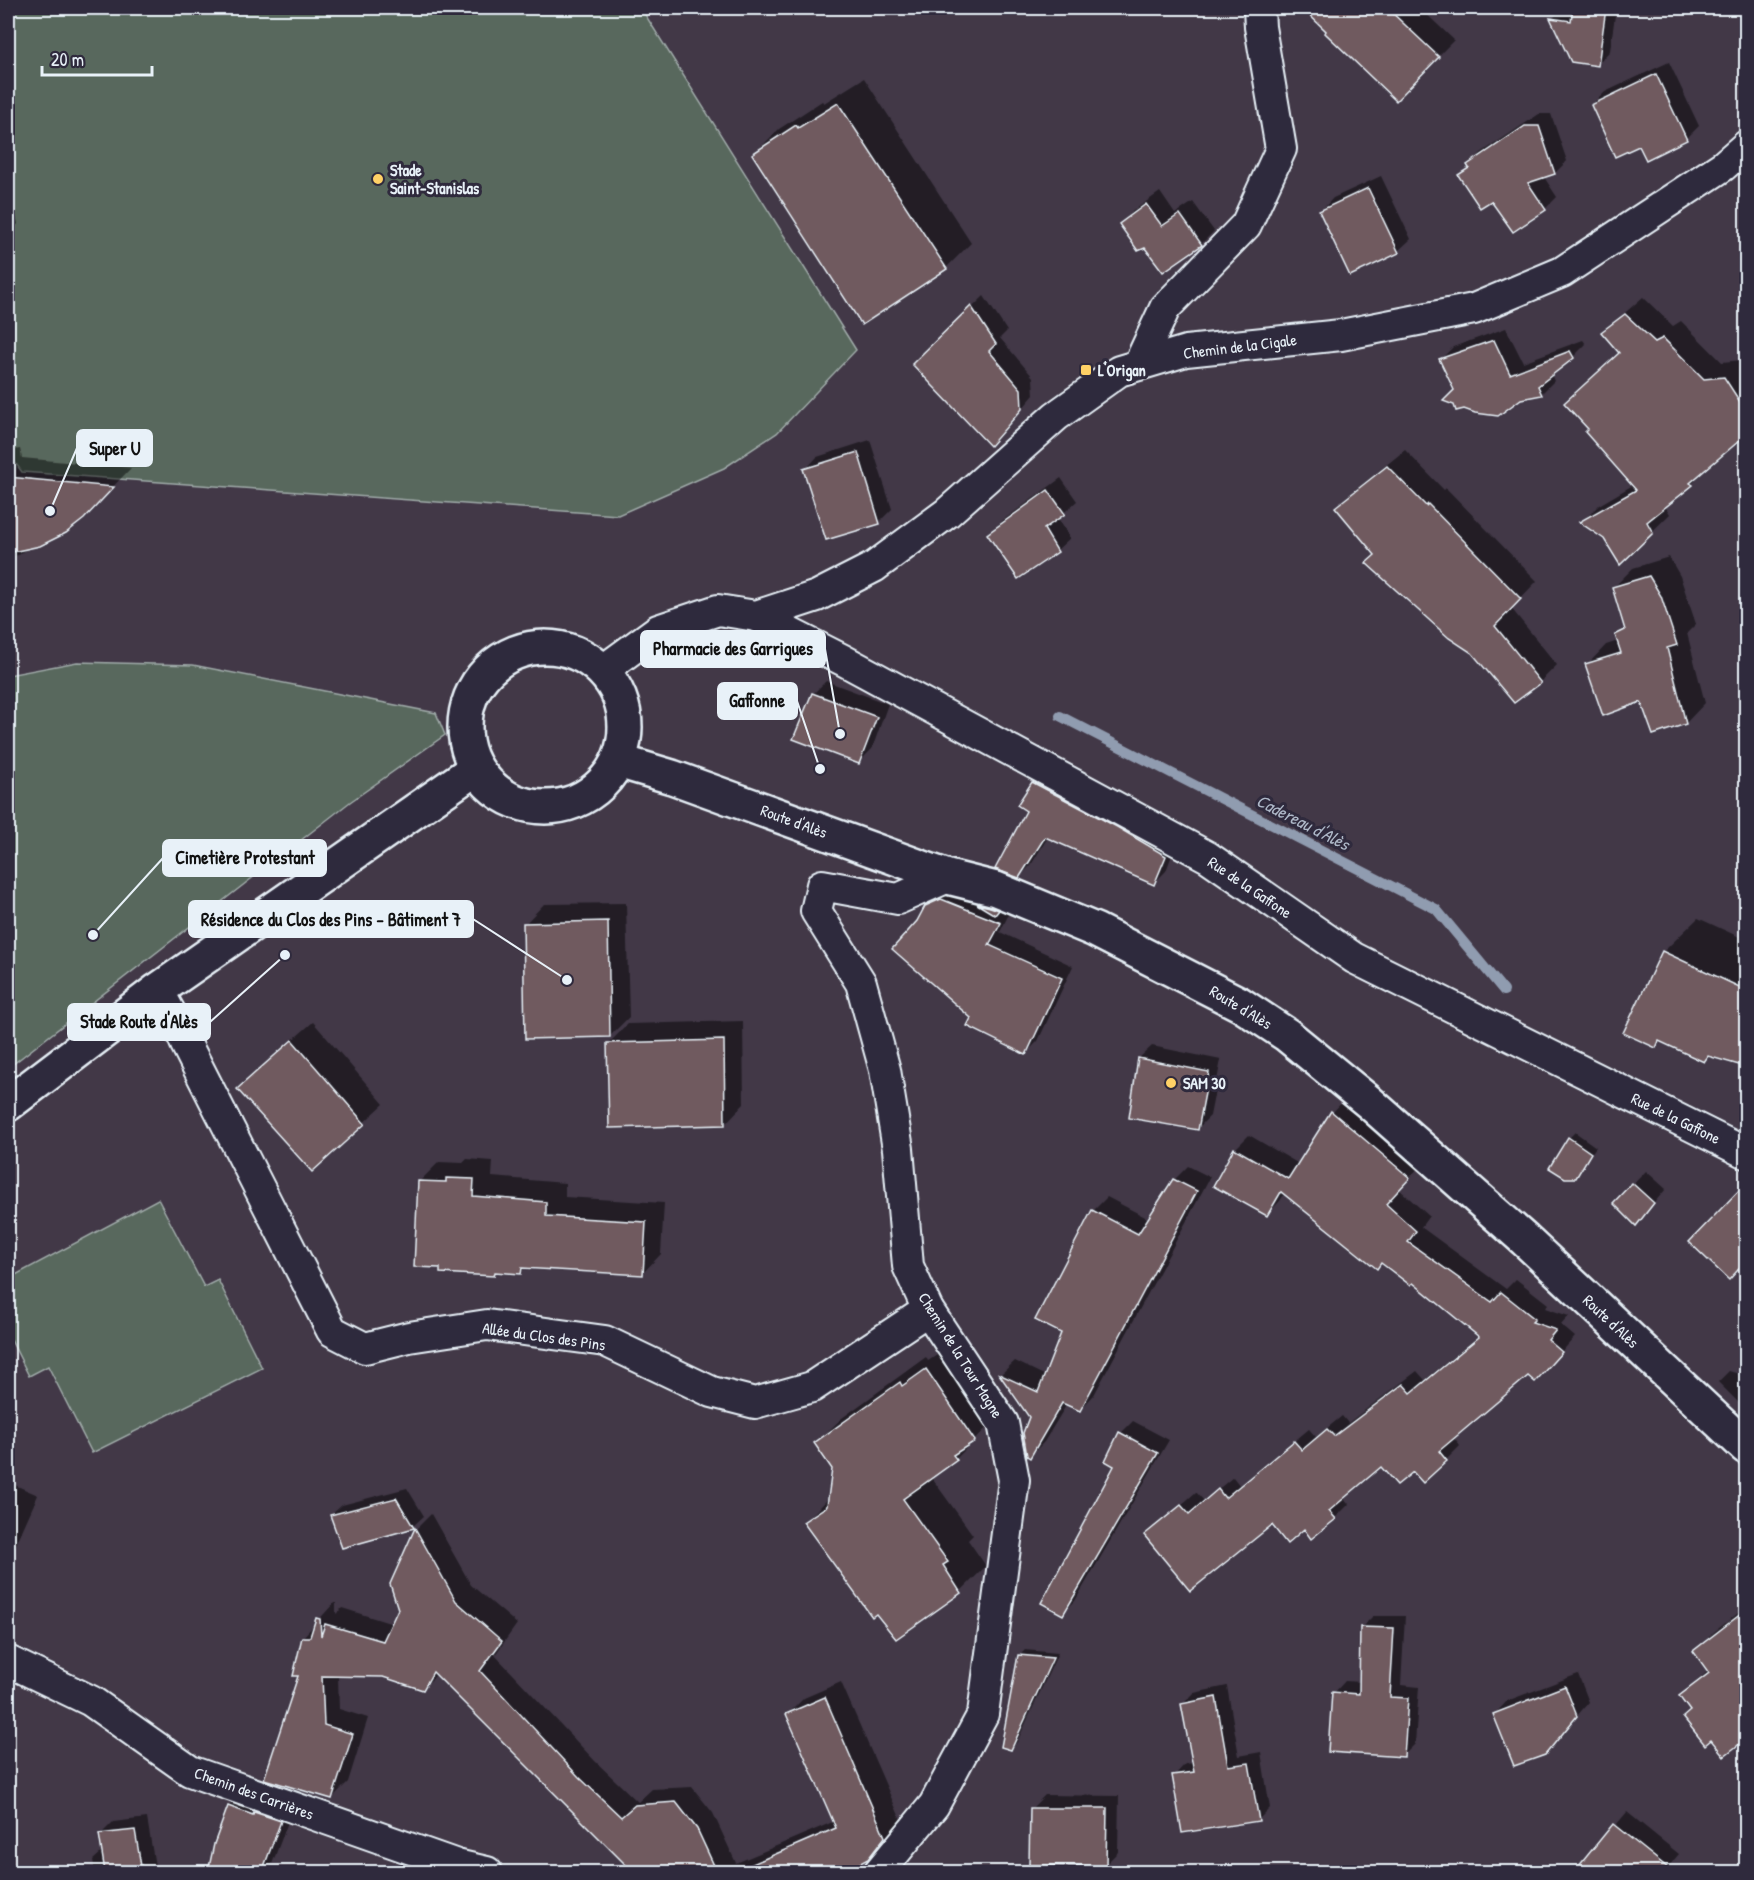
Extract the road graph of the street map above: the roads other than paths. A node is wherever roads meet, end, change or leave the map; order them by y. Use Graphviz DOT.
graph roads {
  1 [pos="1259,8"];
  2 [pos="1746,146"];
  3 [pos="1139,364"];
  4 [pos="756,616"];
  5 [pos="602,671"];
  6 [pos="618,761"];
  7 [pos="475,769"];
  8 [pos="948,877"];
  9 [pos="158,990"];
  10 [pos="8,1104"];
  11 [pos="1746,1153"];
  12 [pos="928,1310"];
  13 [pos="1746,1447"];
  14 [pos="8,1661"];
  15 [pos="486,1872"];
  16 [pos="879,1872"];
  1 -- 3 [label="street"];
  2 -- 3 [label="street, Chemin de la Cigale"];
  3 -- 4 [label="street, Chemin de la Cigale"];
  4 -- 5 [label="street, Chemin de la Cigale"];
  4 -- 11 [label="street, Rue de la Gaffone"];
  5 -- 6 [label="main road"];
  5 -- 7 [label="main road"];
  6 -- 7 [label="main road"];
  6 -- 8 [label="main road, Route d'Alès"];
  7 -- 9 [label="main road"];
  8 -- 12 [label="street, Chemin de la Tour Magne"];
  8 -- 13 [label="main road, Route d'Alès"];
  9 -- 10 [label="main road"];
  9 -- 12 [label="street, Allée du Clos des Pins"];
  12 -- 16 [label="street, Chemin de la Tour Magne"];
  14 -- 15 [label="street, Chemin des Carrières"];
}
